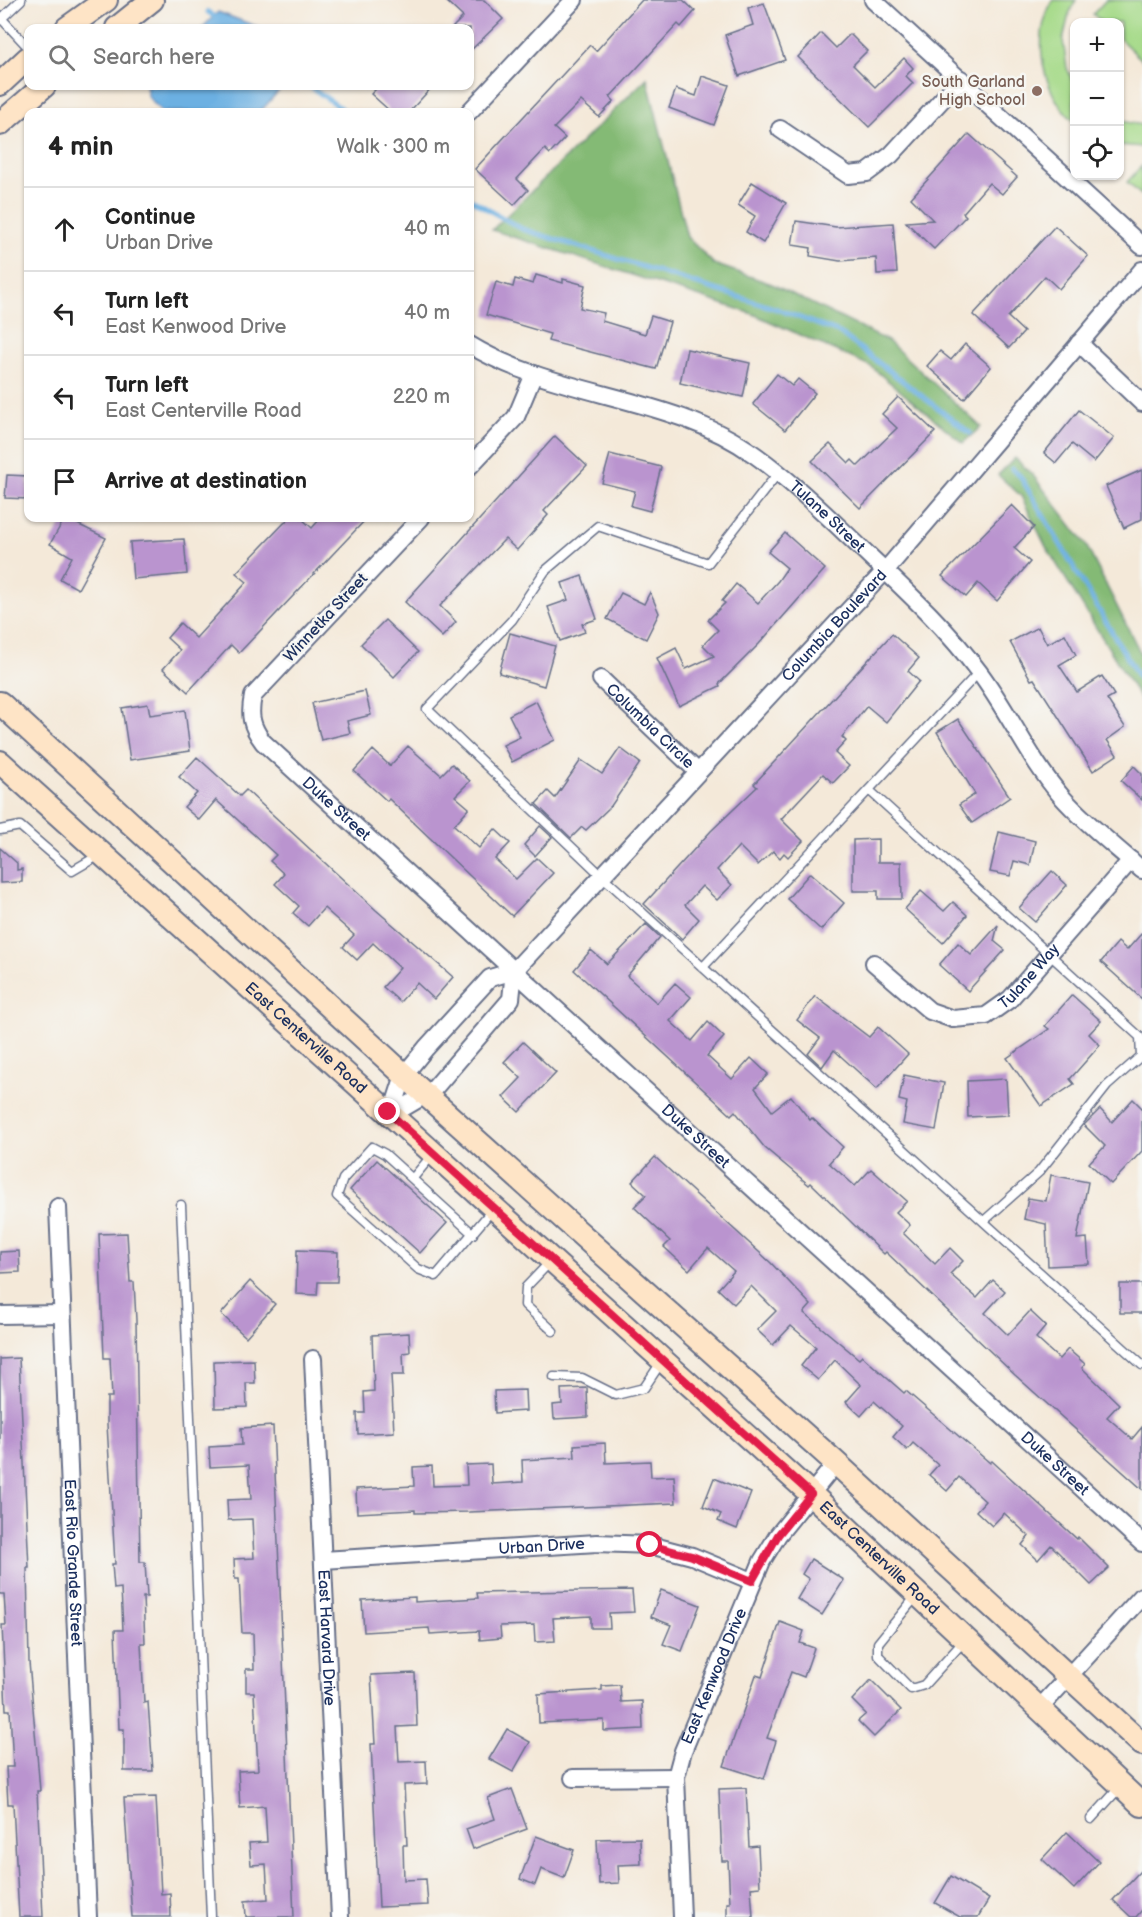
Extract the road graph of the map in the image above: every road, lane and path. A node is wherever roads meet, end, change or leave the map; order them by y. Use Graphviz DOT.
graph roads {
  1 [pos="21,0"];
  2 [pos="106,0"];
  3 [pos="152,0"];
  4 [pos="574,0"];
  5 [pos="873,0"];
  6 [pos="1,18"];
  7 [pos="73,24"];
  8 [pos="122,24"];
  9 [pos="24,43"];
  10 [pos="24,62"];
  11 [pos="961,79"];
  12 [pos="0,84"];
  13 [pos="39,90"];
  14 [pos="472,108"];
  15 [pos="0,124"];
  16 [pos="780,129"];
  17 [pos="1142,246"];
  18 [pos="1142,270"];
  19 [pos="1079,344"];
  20 [pos="474,347"];
  21 [pos="534,374"];
  22 [pos="1142,403"];
  23 [pos="474,462"];
  24 [pos="778,473"];
  25 [pos="417,522"];
  26 [pos="885,571"];
  27 [pos="979,672"];
  28 [pos="601,679"];
  29 [pos="0,703"];
  30 [pos="252,727"];
  31 [pos="0,762"];
  32 [pos="698,772"];
  33 [pos="869,790"];
  34 [pos="0,830"];
  35 [pos="102,854"];
  36 [pos="1136,865"];
  37 [pos="602,876"];
  38 [pos="1048,954"];
  39 [pos="874,963"];
  40 [pos="704,966"];
  41 [pos="514,971"];
  42 [pos="404,1075"];
  43 [pos="427,1096"];
  44 [pos="391,1115"];
  45 [pos="433,1154"];
  46 [pos="413,1178"];
  47 [pos="182,1205"];
  48 [pos="58,1207"];
  49 [pos="494,1208"];
  50 [pos="985,1220"];
  51 [pos="473,1234"];
  52 [pos="552,1260"];
  53 [pos="62,1314"];
  54 [pos="0,1315"];
  55 [pos="553,1332"];
  56 [pos="313,1359"];
  57 [pos="662,1360"];
  58 [pos="1142,1365"];
  59 [pos="554,1377"];
  60 [pos="836,1463"];
  61 [pos="811,1494"];
  62 [pos="1142,1543"];
  63 [pos="323,1560"];
  64 [pos="752,1581"];
  65 [pos="917,1595"];
  66 [pos="1142,1596"];
  67 [pos="965,1640"];
  68 [pos="1068,1677"];
  69 [pos="1038,1710"];
  70 [pos="1142,1744"];
  71 [pos="676,1777"];
  72 [pos="573,1778"];
  73 [pos="1121,1786"];
  74 [pos="1142,1805"];
  75 [pos="1091,1819"];
  76 [pos="88,1917"];
  77 [pos="211,1917"];
  78 [pos="340,1917"];
  79 [pos="682,1917"];
  1 -- 6 [label="lane"];
  2 -- 7 [label="main road"];
  3 -- 8 [label="main road"];
  4 -- 14 [label="street"];
  5 -- 11 [label="street"];
  6 -- 9 [label="lane"];
  10 -- 12 [label="main road"];
  11 -- 16 [label="street"];
  11 -- 17 [label="street"];
  13 -- 15 [label="main road"];
  18 -- 19 [label="street, Columbia Boulevard"];
  19 -- 22 [label="street"];
  19 -- 26 [label="street, Columbia Boulevard"];
  20 -- 21 [label="street, Tulane Street"];
  21 -- 23 [label="street"];
  21 -- 24 [label="street, Tulane Street"];
  24 -- 26 [label="street, Tulane Street"];
  24 -- 37 [label="lane"];
  25 -- 30 [label="street, Winnetka Street"];
  26 -- 27 [label="street, Tulane Street"];
  26 -- 32 [label="street, Columbia Boulevard"];
  27 -- 33 [label="lane"];
  27 -- 36 [label="street, Tulane Street"];
  28 -- 32 [label="street, Columbia Circle"];
  29 -- 42 [label="main road"];
  30 -- 41 [label="street, Duke Street"];
  31 -- 35 [label="main road, East Centerville Road"];
  32 -- 37 [label="street, Columbia Boulevard"];
  33 -- 38 [label="lane"];
  33 -- 40 [label="lane"];
  34 -- 35 [label="lane"];
  35 -- 44 [label="main road, East Centerville Road"];
  36 -- 38 [label="street, Tulane Way"];
  37 -- 40 [label="lane"];
  37 -- 41 [label="street, Columbia Boulevard"];
  38 -- 39 [label="street, Tulane Way"];
  38 -- 50 [label="lane"];
  40 -- 50 [label="lane"];
  41 -- 42 [label="street, Columbia Boulevard"];
  41 -- 43 [label="street"];
  41 -- 62 [label="street, Duke Street"];
  42 -- 43 [label="main road"];
  42 -- 44 [label="street, Columbia Boulevard"];
  43 -- 44 [label="street"];
  43 -- 60 [label="main road"];
  44 -- 45 [label="main road, East Centerville Road"];
  45 -- 46 [label="lane"];
  45 -- 49 [label="main road, East Centerville Road"];
  46 -- 51 [label="lane"];
  46 -- 51 [label="lane"];
  47 -- 77 [label="lane"];
  48 -- 53 [label="street, East Rio Grande Street"];
  49 -- 51 [label="lane"];
  49 -- 52 [label="main road, East Centerville Road"];
  50 -- 58 [label="lane"];
  52 -- 55 [label="lane"];
  52 -- 57 [label="main road, East Centerville Road"];
  53 -- 54 [label="street"];
  53 -- 76 [label="street, East Rio Grande Street"];
  56 -- 63 [label="street, East Harvard Drive"];
  57 -- 59 [label="lane"];
  57 -- 61 [label="main road, East Centerville Road"];
  60 -- 61 [label="street, East Kenwood Drive"];
  60 -- 68 [label="main road"];
  61 -- 64 [label="street, East Kenwood Drive"];
  61 -- 65 [label="main road, East Centerville Road"];
  63 -- 64 [label="street, Urban Drive"];
  63 -- 78 [label="street, East Harvard Drive"];
  64 -- 71 [label="street, East Kenwood Drive"];
  65 -- 67 [label="main road, East Centerville Road"];
  65 -- 67 [label="lane"];
  66 -- 68 [label="street"];
  67 -- 69 [label="main road, East Centerville Road"];
  68 -- 69 [label="street"];
  68 -- 70 [label="main road"];
  69 -- 73 [label="main road, East Centerville Road"];
  71 -- 72 [label="street"];
  71 -- 79 [label="street, East Kenwood Drive"];
  73 -- 74 [label="main road, East Centerville Road"];
  73 -- 75 [label="lane"];
}
